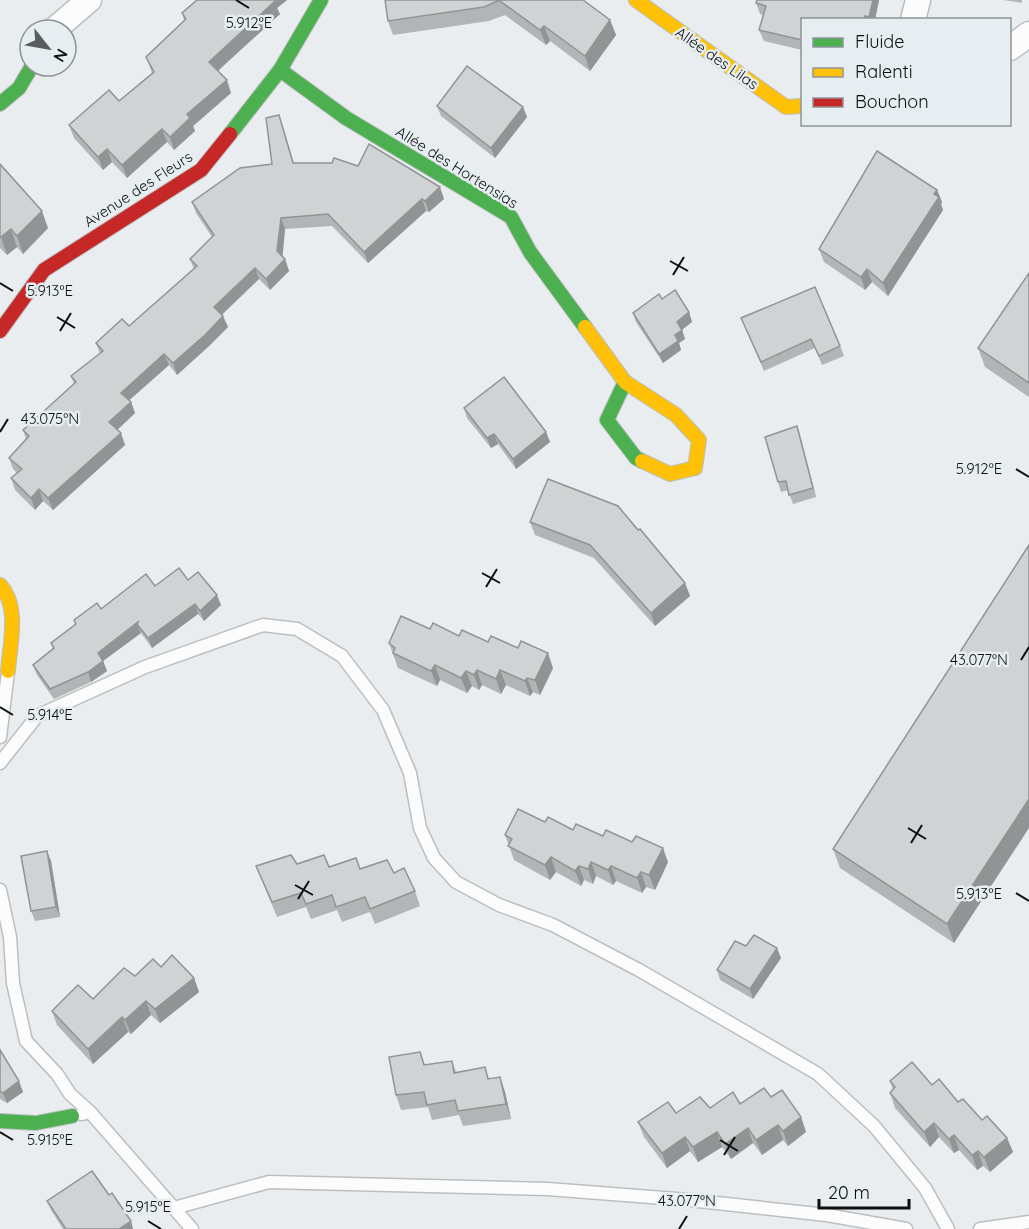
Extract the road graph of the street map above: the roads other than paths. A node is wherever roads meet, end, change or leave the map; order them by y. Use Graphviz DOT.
graph roads {
  1 [pos="89,0"];
  2 [pos="321,0"];
  3 [pos="636,0"];
  4 [pos="918,0"];
  5 [pos="68,18"];
  6 [pos="914,18"];
  7 [pos="1029,34"];
  8 [pos="1011,47"];
  9 [pos="280,70"];
  10 [pos="25,78"];
  11 [pos="0,104"];
  12 [pos="801,106"];
  13 [pos="0,331"];
  14 [pos="625,382"];
  15 [pos="0,585"];
  16 [pos="8,671"];
  17 [pos="0,737"];
  18 [pos="0,764"];
  19 [pos="0,890"];
  20 [pos="90,1112"];
  21 [pos="72,1116"];
  22 [pos="0,1121"];
  23 [pos="174,1208"];
  24 [pos="1029,1222"];
  25 [pos="192,1229"];
  26 [pos="906,1229"];
  27 [pos="948,1229"];
  28 [pos="980,1229"];
  1 -- 5 [label="street"];
  2 -- 9 [label="street, Avenue des Fleurs"];
  3 -- 12 [label="street, Allée des Lilas"];
  4 -- 6 [label="street"];
  7 -- 8 [label="street"];
  9 -- 13 [label="street, Avenue des Fleurs"];
  9 -- 14 [label="street, Allée des Hortensias"];
  10 -- 11 [label="street"];
  14 -- 14 [label="street, Allée des Hortensias"];
  15 -- 16 [label="street"];
  16 -- 17 [label="lane"];
  18 -- 27 [label="lane"];
  19 -- 20 [label="lane"];
  20 -- 21 [label="lane"];
  20 -- 23 [label="lane"];
  21 -- 22 [label="street"];
  23 -- 25 [label="lane"];
  23 -- 26 [label="lane"];
  24 -- 28 [label="lane"];
}
